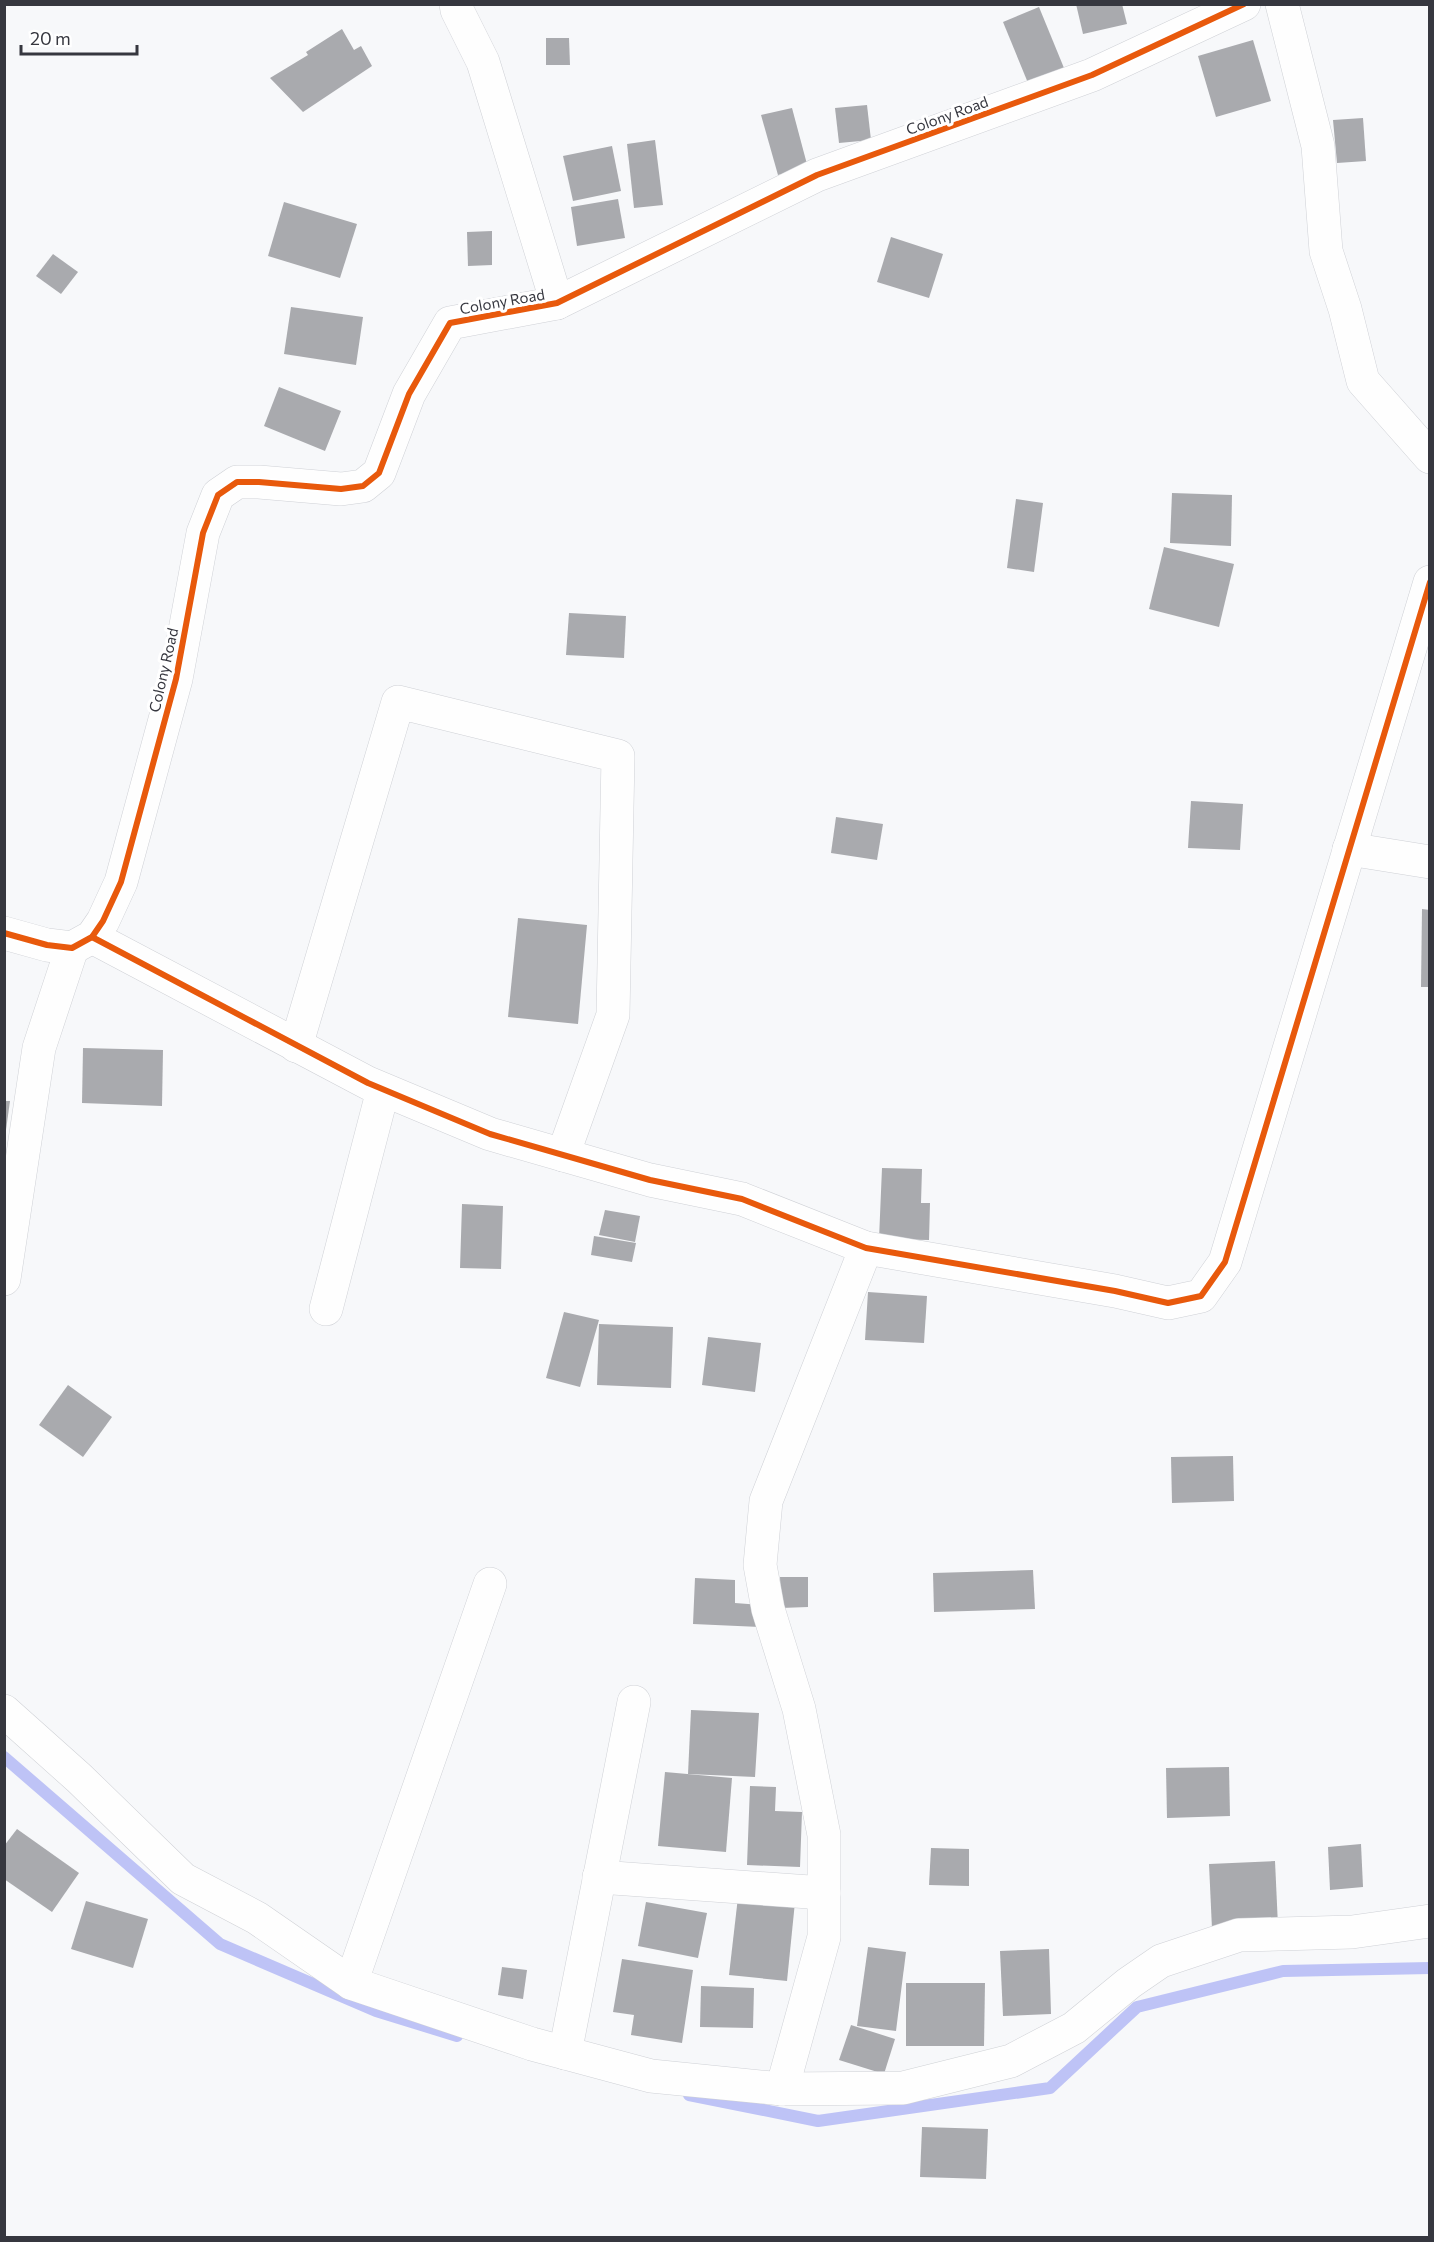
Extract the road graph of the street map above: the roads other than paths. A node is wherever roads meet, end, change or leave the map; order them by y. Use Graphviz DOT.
graph roads {
  1 [pos="456,4"];
  2 [pos="1244,4"];
  3 [pos="1282,4"];
  4 [pos="557,303"];
  5 [pos="1430,457"];
  6 [pos="1430,582"];
  7 [pos="1349,849"];
  8 [pos="1430,862"];
  9 [pos="4,933"];
  10 [pos="82,943"];
  11 [pos="296,1046"];
  12 [pos="383,1090"];
  13 [pos="563,1155"];
  14 [pos="866,1248"];
  15 [pos="4,1280"];
  16 [pos="326,1309"];
  17 [pos="490,1584"];
  18 [pos="634,1702"];
  19 [pos="4,1711"];
  20 [pos="599,1877"];
  21 [pos="824,1893"];
  22 [pos="1430,1921"];
  23 [pos="351,1983"];
  24 [pos="565,2053"];
  25 [pos="782,2089"];
  1 -- 4 [label="street"];
  2 -- 4 [label="street, Colony Road"];
  3 -- 5 [label="street"];
  4 -- 10 [label="street, Colony Road"];
  6 -- 7 [label="street"];
  7 -- 8 [label="street"];
  7 -- 14 [label="street"];
  9 -- 10 [label="street"];
  10 -- 11 [label="street"];
  10 -- 15 [label="street"];
  11 -- 12 [label="street"];
  11 -- 13 [label="street"];
  12 -- 13 [label="street"];
  12 -- 16 [label="street"];
  13 -- 14 [label="street"];
  14 -- 21 [label="street"];
  17 -- 23 [label="street"];
  18 -- 20 [label="street"];
  19 -- 23 [label="street"];
  20 -- 21 [label="street"];
  20 -- 24 [label="street"];
  21 -- 25 [label="street"];
  22 -- 25 [label="street"];
  23 -- 24 [label="street"];
  24 -- 25 [label="street"];
}
